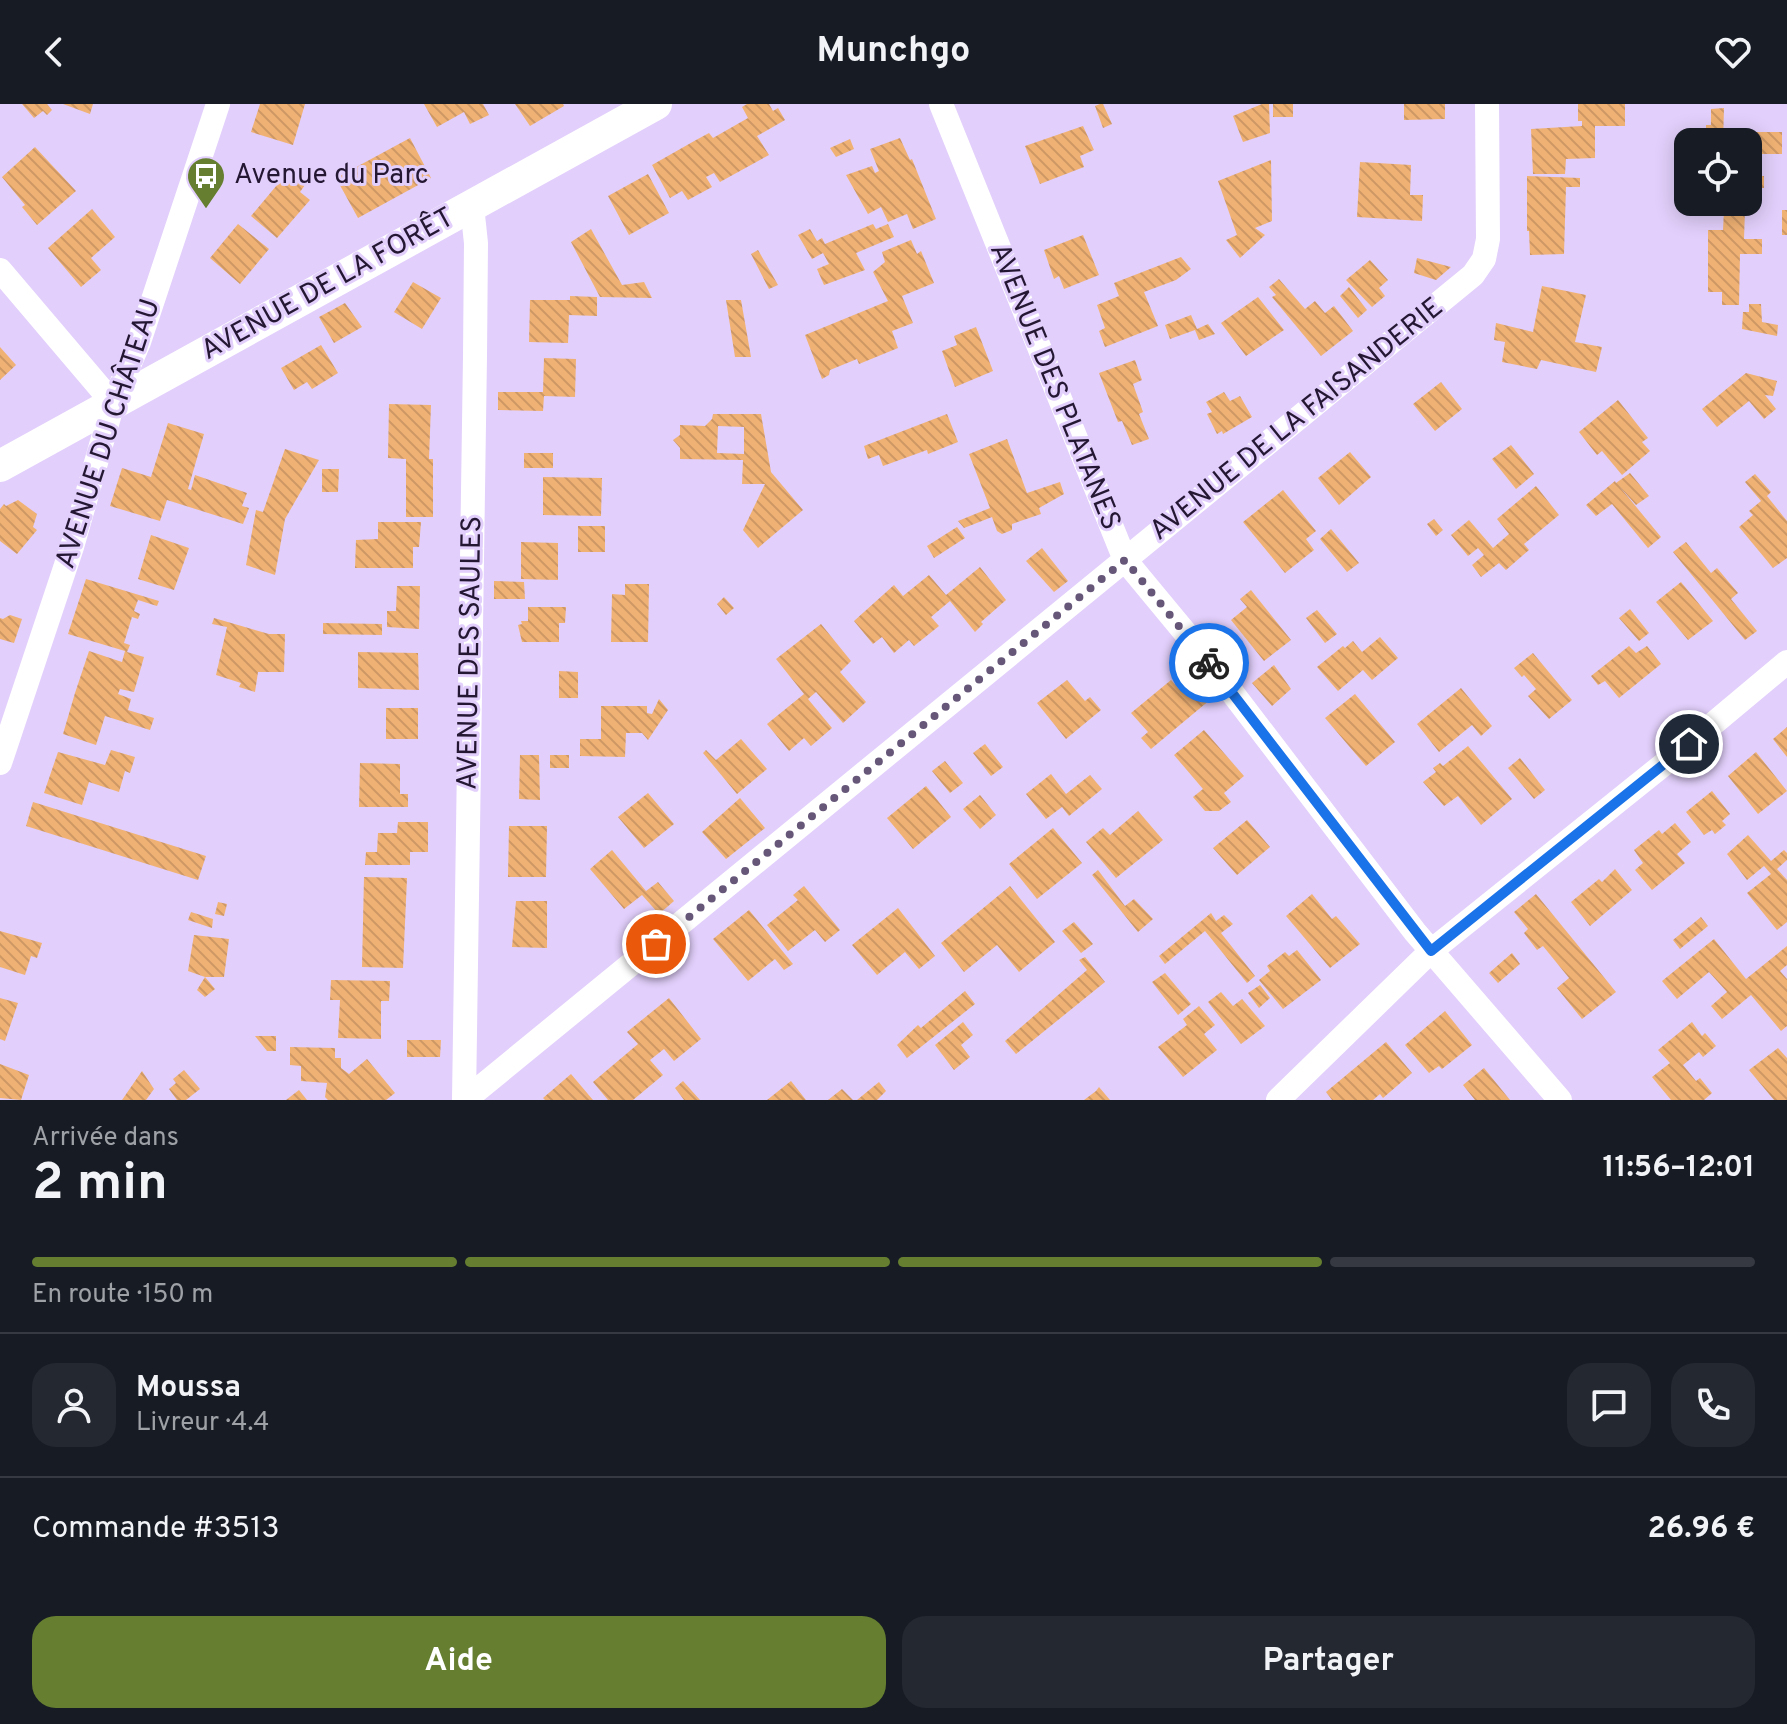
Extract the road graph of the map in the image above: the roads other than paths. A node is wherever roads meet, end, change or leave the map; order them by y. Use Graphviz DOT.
graph roads {
  1 [pos="218,104"];
  2 [pos="656,104"];
  3 [pos="941,104"];
  4 [pos="1487,104"];
  5 [pos="472,206"];
  6 [pos="0,270"];
  7 [pos="113,403"];
  8 [pos="0,466"];
  9 [pos="1125,560"];
  10 [pos="1787,662"];
  11 [pos="0,763"];
  12 [pos="1431,951"];
  13 [pos="465,1100"];
  14 [pos="1278,1100"];
  15 [pos="1560,1100"];
  1 -- 7 [label="street, AVENUE DU CHÂTEAU"];
  2 -- 5 [label="street, AVENUE DE LA FORÊT"];
  3 -- 9 [label="street, AVENUE DES PLATANES"];
  4 -- 9 [label="street, AVENUE DE LA FAISANDERIE"];
  5 -- 7 [label="street, AVENUE DE LA FORÊT"];
  5 -- 13 [label="street, AVENUE DES SAULES"];
  6 -- 7 [label="street"];
  7 -- 8 [label="street, AVENUE DE LA FORÊT"];
  7 -- 11 [label="street, AVENUE DU CHÂTEAU"];
  9 -- 12 [label="street, AVENUE DES PLATANES"];
  9 -- 13 [label="street, AVENUE DE LA FAISANDERIE"];
  10 -- 12 [label="street"];
  12 -- 14 [label="street"];
  12 -- 15 [label="street, AVENUE DES PLATANES"];
}
